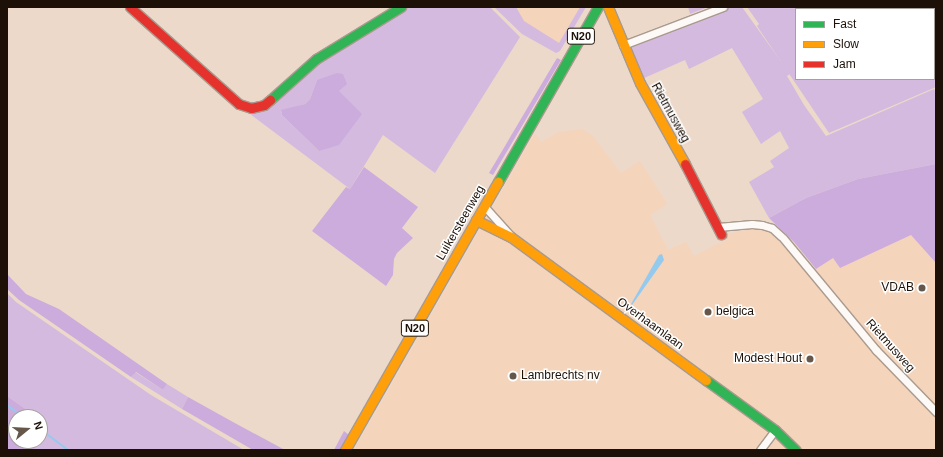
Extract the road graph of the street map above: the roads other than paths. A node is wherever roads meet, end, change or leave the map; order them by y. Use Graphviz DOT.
graph roads {
  1 [pos="130,7"];
  2 [pos="401,7"];
  3 [pos="598,7"];
  4 [pos="608,7"];
  5 [pos="723,7"];
  6 [pos="623,45"];
  7 [pos="484,206"];
  8 [pos="476,220"];
  9 [pos="719,231"];
  10 [pos="511,237"];
  11 [pos="936,412"];
  12 [pos="775,430"];
  13 [pos="345,450"];
  14 [pos="760,450"];
  15 [pos="796,450"];
  1 -- 2 [label="street"];
  3 -- 7 [label="street, Luikersteenweg / N20"];
  4 -- 6 [label="street, Rietmusweg"];
  5 -- 6 [label="street"];
  6 -- 9 [label="street, Rietmusweg"];
  7 -- 8 [label="street, Luikersteenweg / N20"];
  7 -- 10 [label="street, Overhaamlaan"];
  8 -- 10 [label="street, Overhaamlaan"];
  8 -- 13 [label="street, Luikersteenweg / N20"];
  9 -- 11 [label="street, Rietmusweg"];
  10 -- 12 [label="street, Overhaamlaan"];
  12 -- 14 [label="street"];
  12 -- 15 [label="street, Overhaamlaan"];
}
